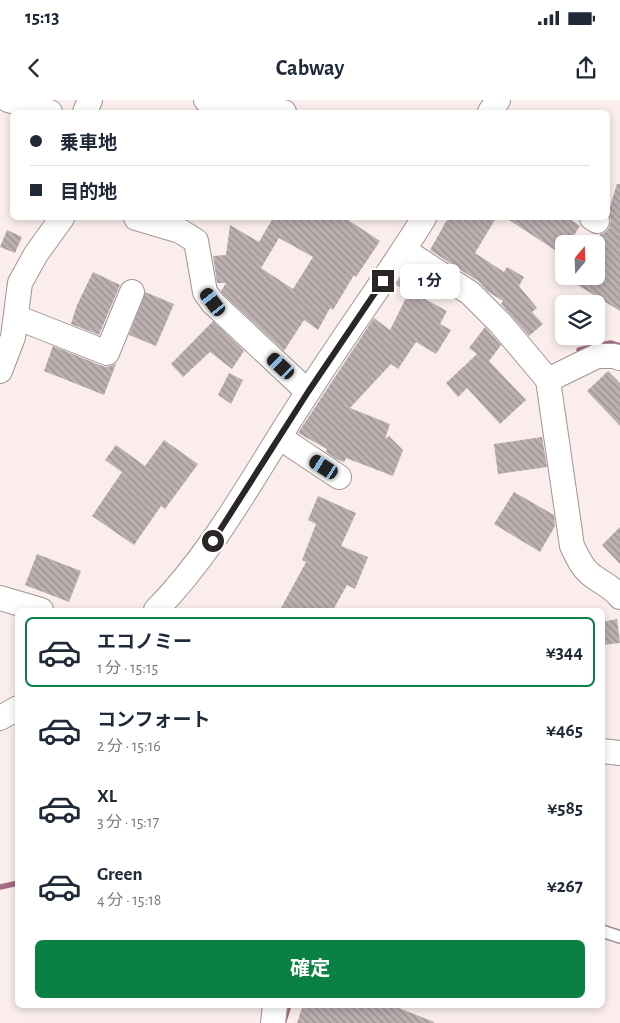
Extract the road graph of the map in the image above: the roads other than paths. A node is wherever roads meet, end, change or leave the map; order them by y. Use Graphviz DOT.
graph roads {
  1 [pos="8,100"];
  2 [pos="206,100"];
  3 [pos="43,110"];
  4 [pos="271,110"];
  5 [pos="61,220"];
  6 [pos="142,220"];
  7 [pos="423,220"];
  8 [pos="404,250"];
  9 [pos="132,292"];
  10 [pos="16,317"];
  11 [pos="620,358"];
  12 [pos="0,371"];
  13 [pos="548,380"];
  14 [pos="308,392"];
  15 [pos="279,438"];
  16 [pos="339,477"];
  17 [pos="620,597"];
  18 [pos="0,598"];
  19 [pos="34,608"];
  20 [pos="158,608"];
  21 [pos="15,710"];
  22 [pos="0,718"];
  23 [pos="605,752"];
  24 [pos="620,753"];
  25 [pos="605,932"];
  26 [pos="620,937"];
  27 [pos="275,1008"];
  28 [pos="273,1023"];
  1 -- 3 [label="street"];
  2 -- 4 [label="street"];
  5 -- 10 [label="street"];
  6 -- 14 [label="street"];
  7 -- 8 [label="street"];
  8 -- 13 [label="street"];
  8 -- 14 [label="street"];
  9 -- 10 [label="street"];
  10 -- 12 [label="street"];
  11 -- 13 [label="street"];
  13 -- 17 [label="street"];
  14 -- 15 [label="street"];
  15 -- 16 [label="street"];
  15 -- 20 [label="street"];
  18 -- 19 [label="street"];
  21 -- 22 [label="street"];
  23 -- 24 [label="street"];
  25 -- 26 [label="lane"];
  27 -- 28 [label="street"];
}
